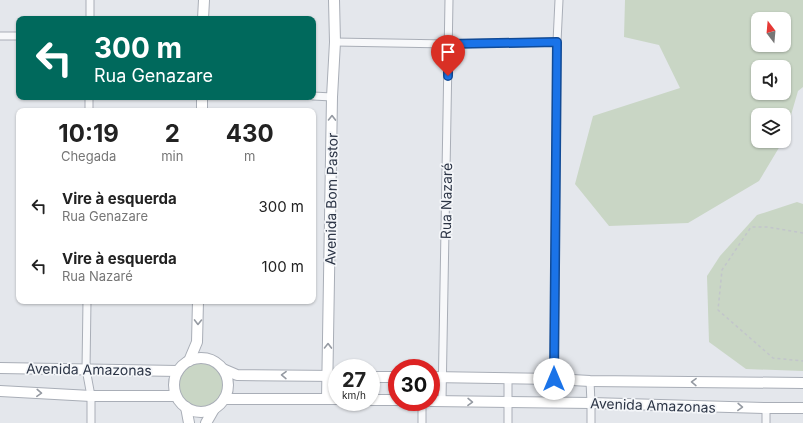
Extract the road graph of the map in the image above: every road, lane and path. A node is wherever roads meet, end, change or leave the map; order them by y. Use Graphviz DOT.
graph roads {
  1 [pos="90,0"];
  2 [pos="204,0"];
  3 [pos="334,0"];
  4 [pos="449,0"];
  5 [pos="559,0"];
  6 [pos="90,16"];
  7 [pos="203,16"];
  8 [pos="0,36"];
  9 [pos="16,36"];
  10 [pos="334,42"];
  11 [pos="557,42"];
  12 [pos="448,44"];
  13 [pos="316,96"];
  14 [pos="332,96"];
  15 [pos="803,233"];
  16 [pos="87,304"];
  17 [pos="198,304"];
  18 [pos="197,342"];
  19 [pos="210,359"];
  20 [pos="332,359"];
  21 [pos="189,361"];
  22 [pos="803,361"];
  23 [pos="0,368"];
  24 [pos="86,369"];
  25 [pos="223,369"];
  26 [pos="178,371"];
  27 [pos="328,376"];
  28 [pos="443,377"];
  29 [pos="508,378"];
  30 [pos="554,379"];
  31 [pos="590,380"];
  32 [pos="803,382"];
  33 [pos="0,391"];
  34 [pos="91,396"];
  35 [pos="176,396"];
  36 [pos="224,399"];
  37 [pos="328,399"];
  38 [pos="442,401"];
  39 [pos="508,402"];
  40 [pos="592,403"];
  41 [pos="186,407"];
  42 [pos="214,408"];
  43 [pos="766,408"];
  44 [pos="803,408"];
  45 [pos="422,411"];
  46 [pos="91,423"];
  47 [pos="189,423"];
  48 [pos="206,423"];
  49 [pos="422,423"];
  50 [pos="508,423"];
  51 [pos="591,423"];
  52 [pos="766,423"];
  1 -- 6 [label="street"];
  2 -- 7 [label="street"];
  3 -- 10 [label="street, Avenida Bom Pastor"];
  4 -- 12 [label="street, Rua Nazaré"];
  5 -- 11 [label="street"];
  8 -- 9 [label="street"];
  10 -- 12 [label="street"];
  10 -- 14 [label="street, Avenida Bom Pastor"];
  11 -- 12 [label="street"];
  11 -- 30 [label="street"];
  12 -- 28 [label="street, Rua Nazaré"];
  13 -- 14 [label="street"];
  20 -- 14 [label="street, Avenida Bom Pastor, one-way"];
  15 -- 22 [label="path"];
  16 -- 24 [label="street"];
  17 -- 18 [label="street, one-way"];
  18 -- 19 [label="street"];
  18 -- 21 [label="street"];
  19 -- 21 [label="street"];
  19 -- 25 [label="street"];
  21 -- 26 [label="street"];
  23 -- 24 [label="street, Avenida Amazonas"];
  24 -- 26 [label="street, Avenida Amazonas"];
  24 -- 34 [label="street"];
  27 -- 25 [label="street, one-way"];
  25 -- 36 [label="street"];
  26 -- 35 [label="street"];
  28 -- 29 [label="street, Avenida Amazonas"];
  28 -- 38 [label="street, Rua Nazaré"];
  29 -- 30 [label="street, Avenida Amazonas"];
  29 -- 39 [label="street"];
  30 -- 31 [label="street, Avenida Amazonas"];
  32 -- 31 [label="street, Avenida Amazonas, one-way"];
  31 -- 40 [label="street"];
  33 -- 34 [label="street, Avenida Amazonas, one-way"];
  34 -- 35 [label="street, Avenida Amazonas"];
  34 -- 46 [label="street"];
  35 -- 41 [label="street"];
  36 -- 37 [label="street"];
  36 -- 42 [label="street"];
  38 -- 39 [label="street, Avenida Amazonas, one-way"];
  39 -- 40 [label="street, Avenida Amazonas"];
  39 -- 50 [label="street"];
  40 -- 43 [label="street, Avenida Amazonas, one-way"];
  40 -- 51 [label="street"];
  41 -- 42 [label="street"];
  41 -- 47 [label="street"];
  42 -- 48 [label="street"];
  43 -- 44 [label="street, Avenida Amazonas"];
  43 -- 52 [label="street"];
  45 -- 49 [label="street"];
}
